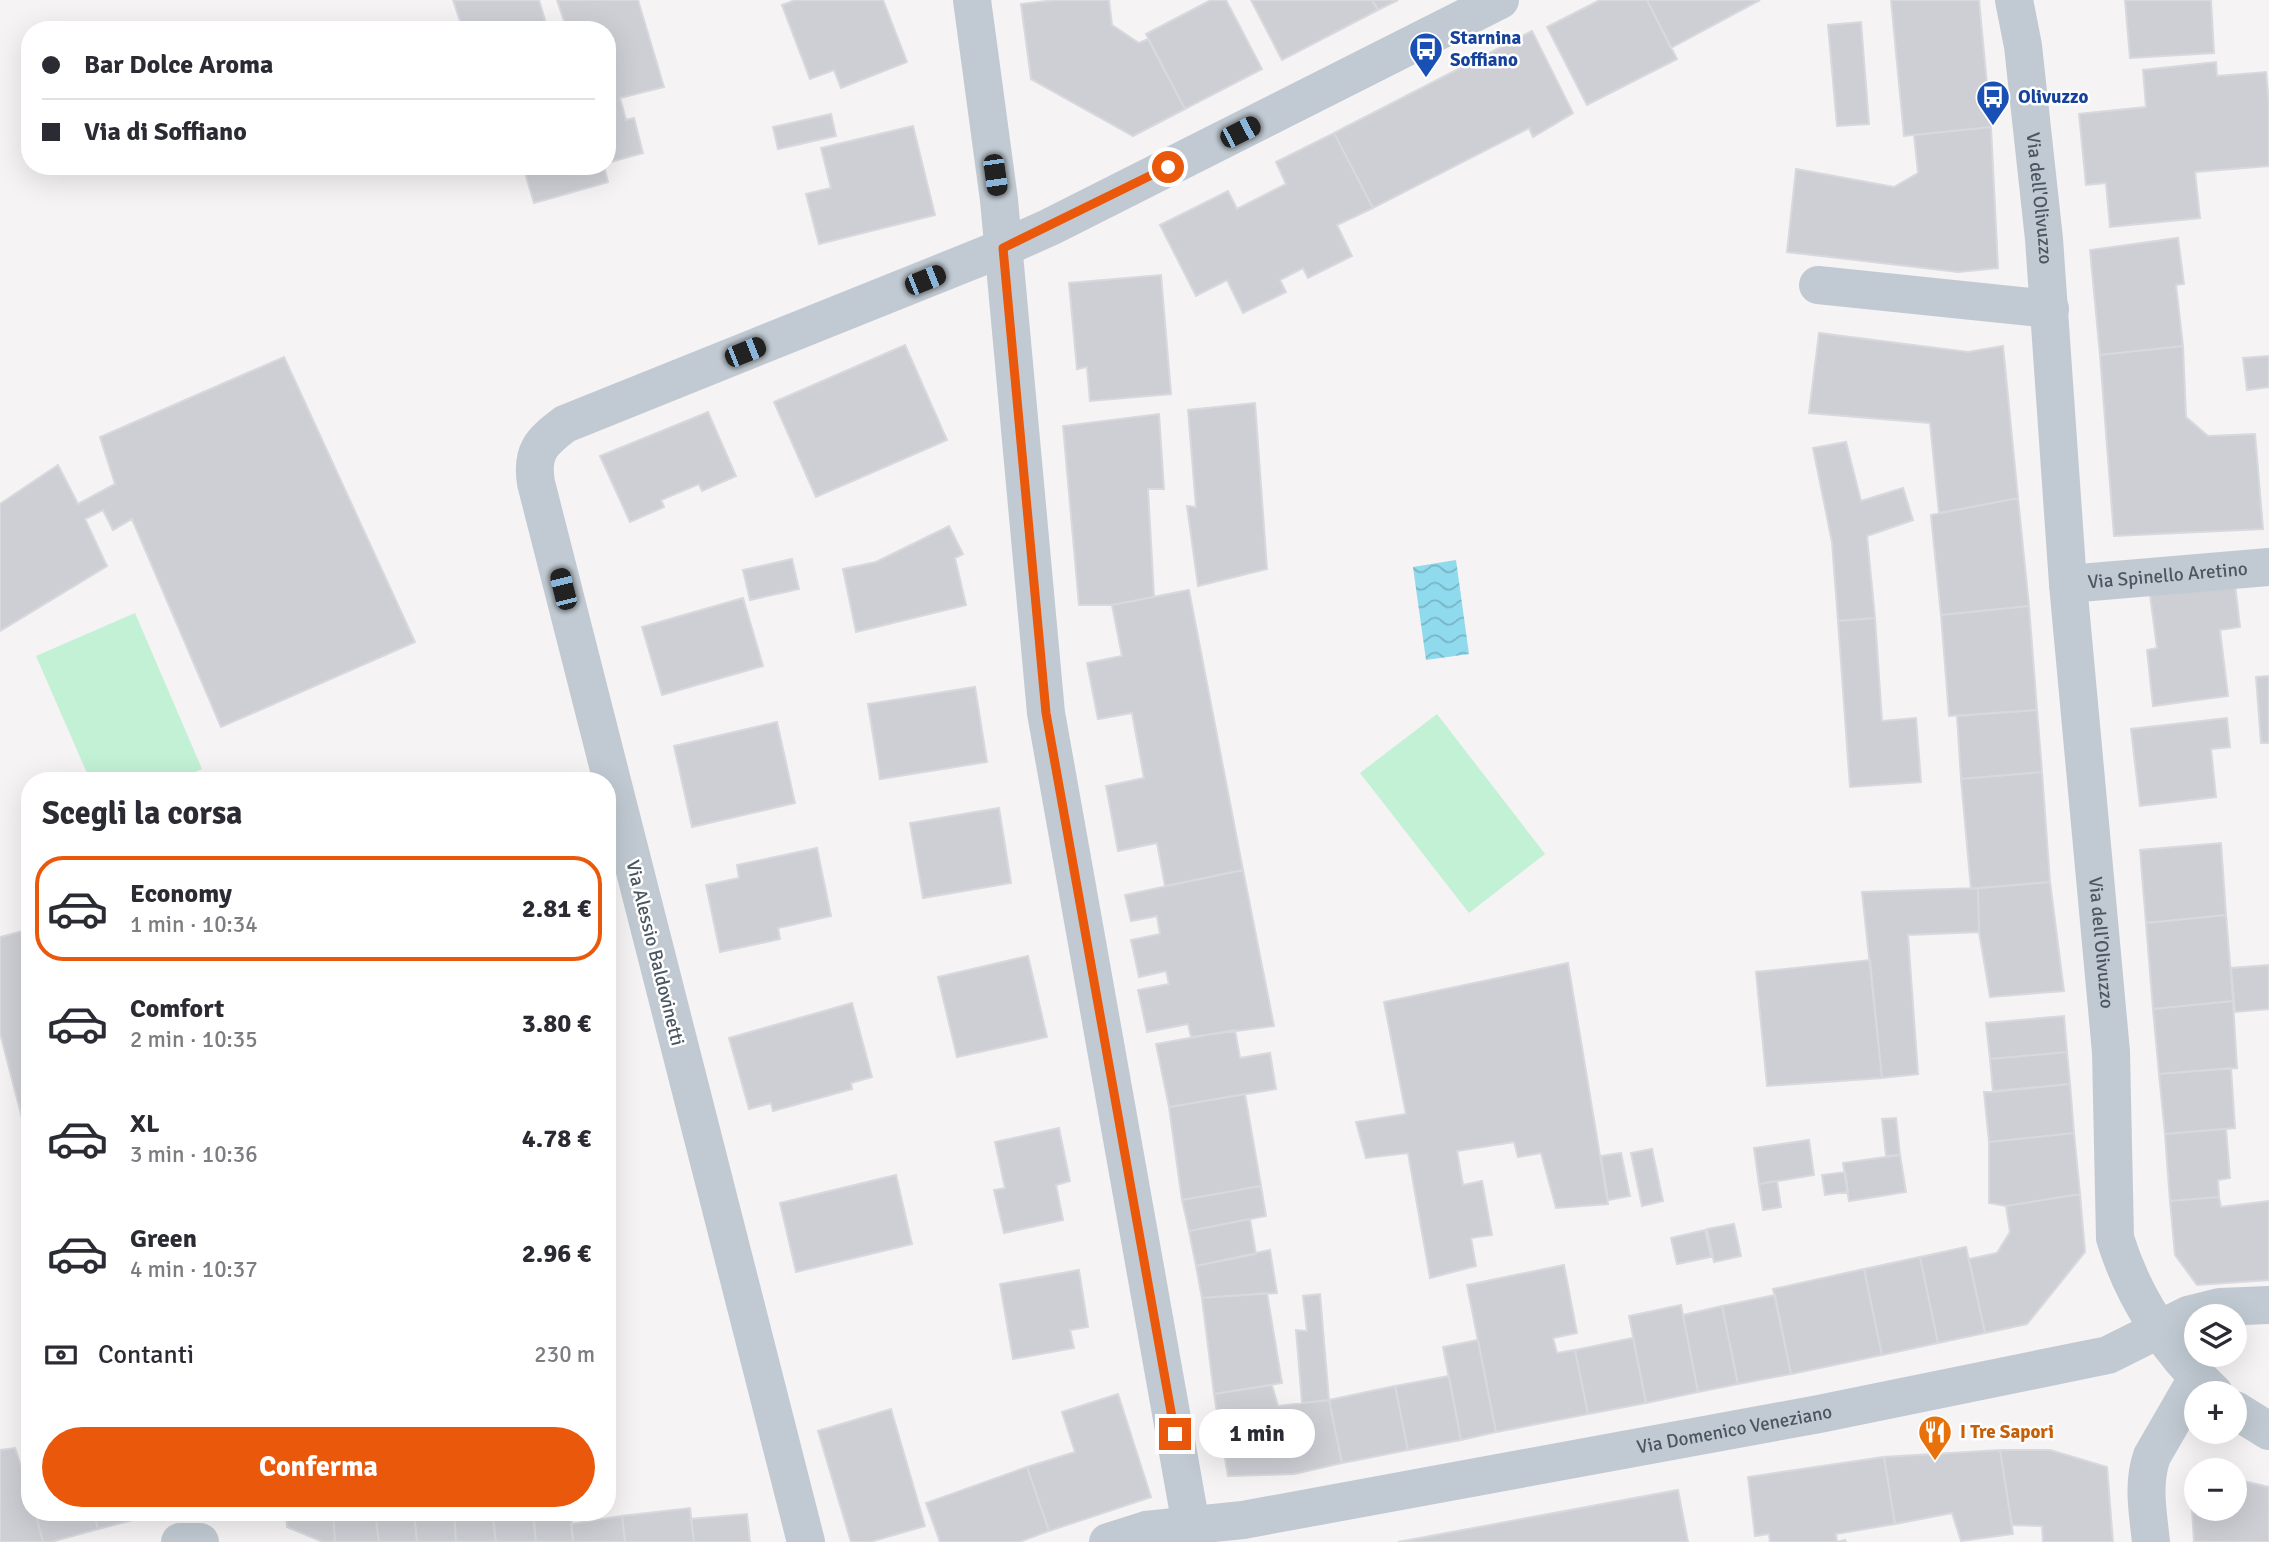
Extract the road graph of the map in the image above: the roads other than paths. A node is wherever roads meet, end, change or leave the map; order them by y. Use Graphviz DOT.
graph roads {
  1 [pos="972,0"];
  2 [pos="1500,0"];
  3 [pos="2014,0"];
  4 [pos="2025,0"];
  5 [pos="2023,46"];
  6 [pos="1003,248"];
  7 [pos="1818,285"];
  8 [pos="2050,309"];
  9 [pos="2269,567"];
  10 [pos="2067,584"];
  11 [pos="610,772"];
  12 [pos="616,795"];
  13 [pos="2269,1305"];
  14 [pos="2158,1329"];
  15 [pos="2202,1381"];
  16 [pos="2184,1413"];
  17 [pos="2247,1417"];
  18 [pos="2269,1431"];
  19 [pos="1192,1534"];
  20 [pos="180,1542"];
  21 [pos="200,1542"];
  22 [pos="806,1542"];
  23 [pos="1108,1542"];
  24 [pos="2151,1542"];
  1 -- 6 [label="street"];
  2 -- 6 [label="street"];
  3 -- 5 [label="street, Via dell'Olivuzzo"];
  4 -- 5 [label="street, Via dell'Olivuzzo"];
  5 -- 8 [label="street, Via dell'Olivuzzo"];
  6 -- 11 [label="street, Via Alessio Baldovinetti"];
  6 -- 19 [label="street"];
  7 -- 8 [label="street"];
  8 -- 10 [label="street, Via dell'Olivuzzo"];
  9 -- 10 [label="street, Via Spinello Aretino"];
  10 -- 14 [label="street, Via dell'Olivuzzo"];
  12 -- 22 [label="street, Via Alessio Baldovinetti"];
  13 -- 14 [label="street, Via Domenico Veneziano"];
  14 -- 15 [label="street, Via dell'Olivuzzo"];
  14 -- 19 [label="street, Via Domenico Veneziano"];
  16 -- 24 [label="street, Via dell'Olivuzzo"];
  17 -- 18 [label="street"];
  19 -- 23 [label="street, Via Domenico Veneziano"];
  20 -- 21 [label="street"];
}
